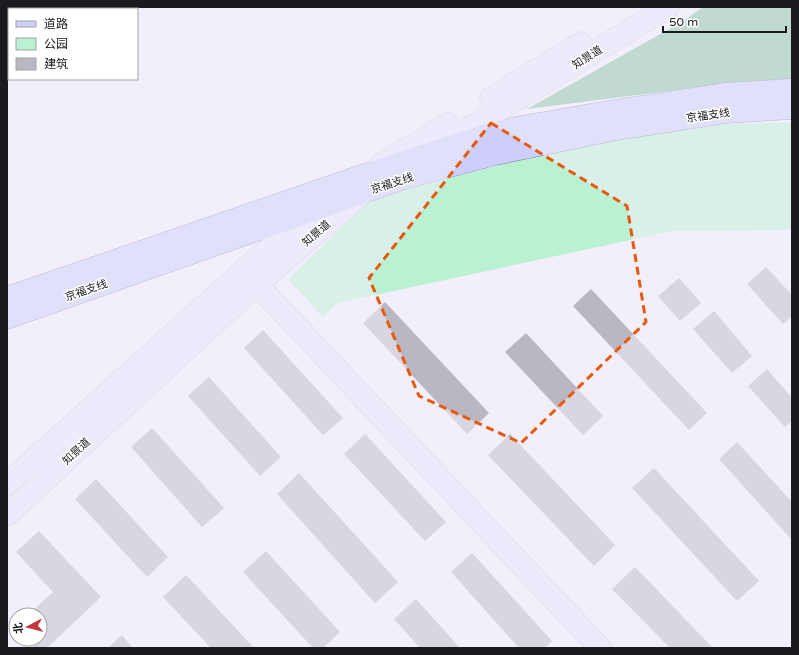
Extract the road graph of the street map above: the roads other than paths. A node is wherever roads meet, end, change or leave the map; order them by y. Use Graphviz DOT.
graph roads {
  1 [pos="643,7"];
  2 [pos="668,7"];
  3 [pos="792,90"];
  4 [pos="792,108"];
  5 [pos="420,156"];
  6 [pos="363,184"];
  7 [pos="316,208"];
  8 [pos="250,277"];
  9 [pos="7,298"];
  10 [pos="7,318"];
  11 [pos="7,484"];
  12 [pos="7,515"];
  13 [pos="600,648"];
  1 -- 6 [label="main road, 知景道"];
  2 -- 5 [label="main road, 知景道"];
  3 -- 5 [label="main road, 京福支线"];
  4 -- 6 [label="main road, 京福支线"];
  5 -- 6 [label="main road, 京福支线"];
  6 -- 7 [label="main road, 知景道"];
  6 -- 8 [label="main road, 知景道"];
  6 -- 9 [label="main road, 京福支线"];
  7 -- 8 [label="main road, 知景道"];
  7 -- 10 [label="main road, 京福支线"];
  8 -- 11 [label="main road, 知景道"];
  8 -- 12 [label="main road, 知景道"];
  8 -- 13 [label="main road"];
}
